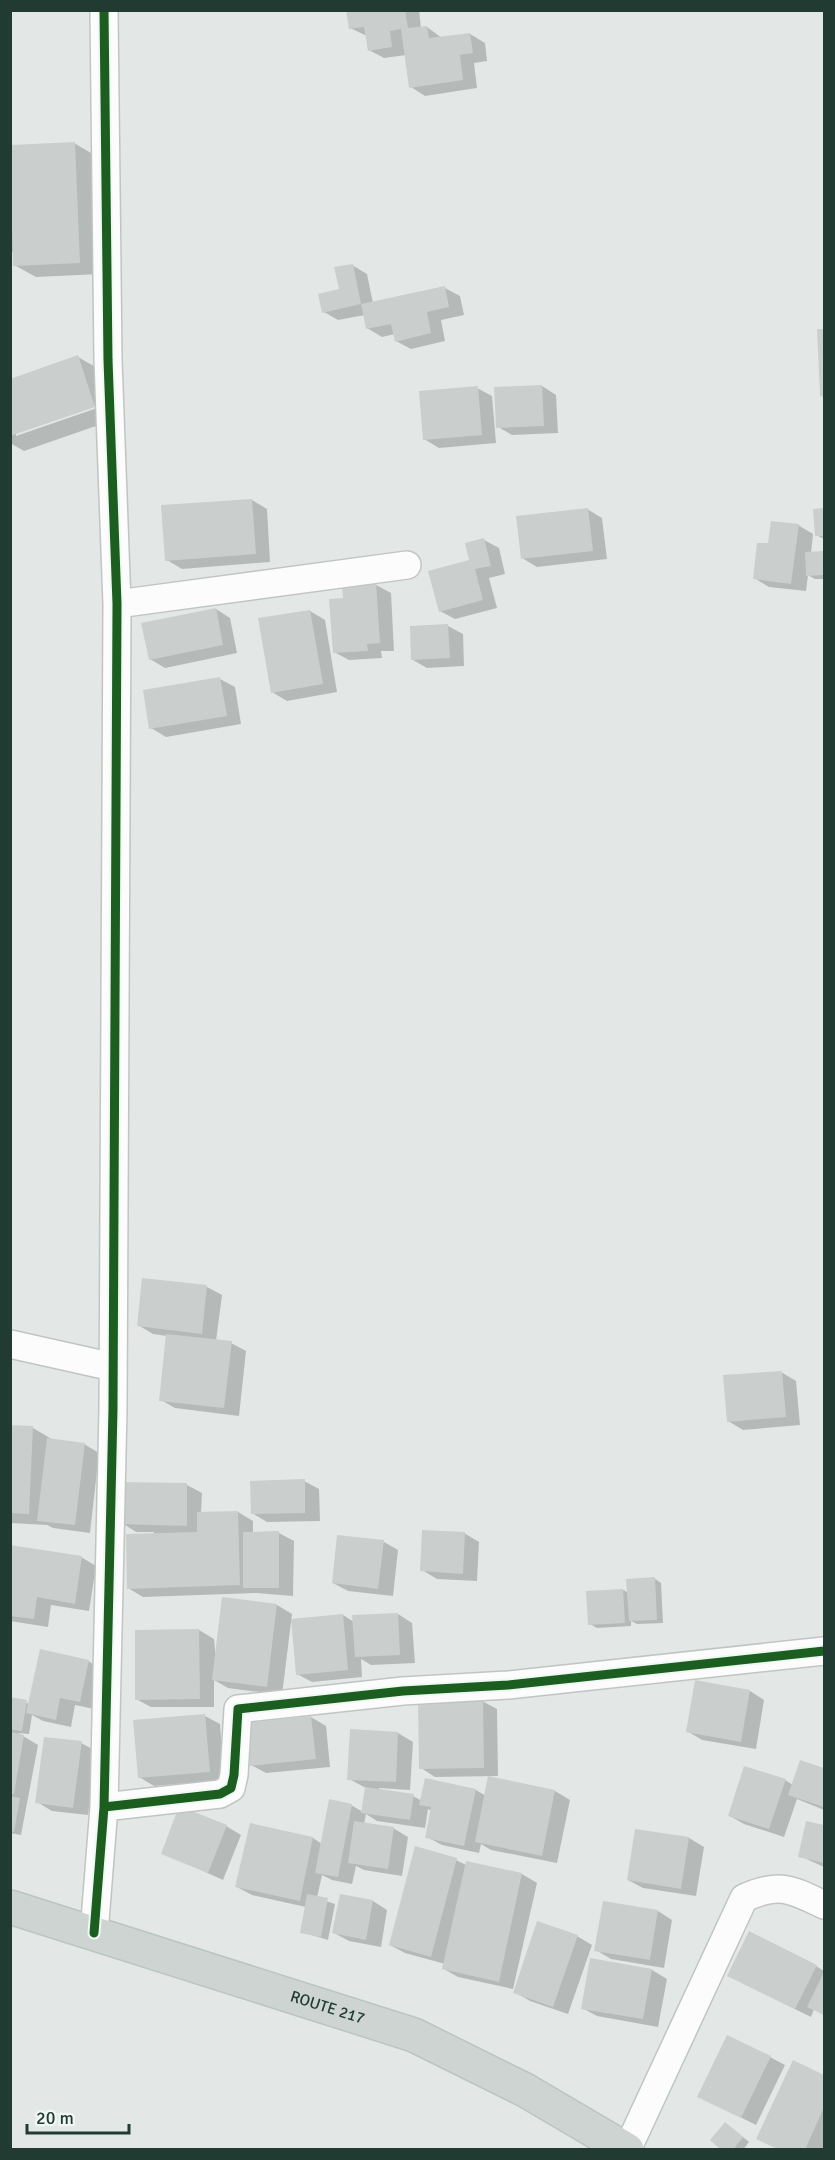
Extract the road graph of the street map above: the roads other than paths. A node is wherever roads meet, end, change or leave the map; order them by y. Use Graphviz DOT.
graph roads {
  1 [pos="104,10"];
  2 [pos="407,565"];
  3 [pos="117,604"];
  4 [pos="10,1344"];
  5 [pos="113,1367"];
  6 [pos="825,1651"];
  7 [pos="104,1807"];
  8 [pos="825,1905"];
  9 [pos="10,1907"];
  10 [pos="94,1933"];
  11 [pos="627,2150"];
  1 -- 3 [label="street"];
  2 -- 3 [label="street"];
  3 -- 5 [label="street"];
  4 -- 5 [label="street"];
  5 -- 7 [label="street"];
  6 -- 7 [label="street"];
  7 -- 10 [label="street"];
  8 -- 11 [label="street"];
  9 -- 10 [label="main road, ROUTE 217"];
  10 -- 11 [label="main road, ROUTE 217"];
}
